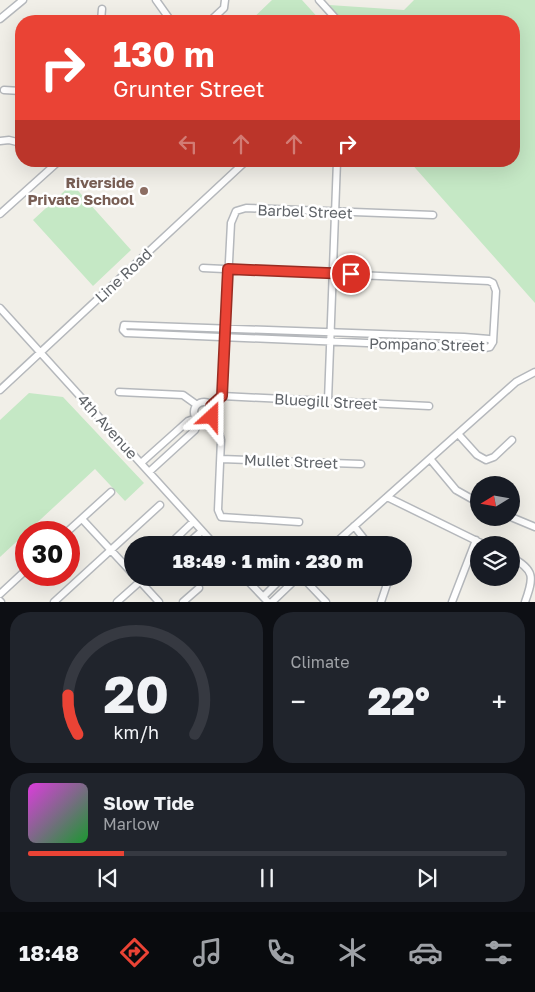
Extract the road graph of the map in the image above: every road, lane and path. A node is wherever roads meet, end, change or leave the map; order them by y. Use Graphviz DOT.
graph roads {
  1 [pos="22,0"];
  2 [pos="156,0"];
  3 [pos="225,0"];
  4 [pos="319,0"];
  5 [pos="102,9"];
  6 [pos="102,15"];
  7 [pos="167,15"];
  8 [pos="216,15"];
  9 [pos="333,15"];
  10 [pos="0,19"];
  11 [pos="4,90"];
  12 [pos="15,91"];
  13 [pos="0,141"];
  14 [pos="15,142"];
  15 [pos="52,167"];
  16 [pos="240,167"];
  17 [pos="337,167"];
  18 [pos="334,212"];
  19 [pos="0,214"];
  20 [pos="433,215"];
  21 [pos="203,268"];
  22 [pos="228,269"];
  23 [pos="333,273"];
  24 [pos="0,308"];
  25 [pos="226,328"];
  26 [pos="145,329"];
  27 [pos="255,329"];
  28 [pos="193,331"];
  29 [pos="302,332"];
  30 [pos="332,333"];
  31 [pos="365,334"];
  32 [pos="225,336"];
  33 [pos="414,336"];
  34 [pos="255,337"];
  35 [pos="464,337"];
  36 [pos="301,340"];
  37 [pos="331,341"];
  38 [pos="493,342"];
  39 [pos="365,343"];
  40 [pos="414,345"];
  41 [pos="464,346"];
  42 [pos="40,353"];
  43 [pos="535,372"];
  44 [pos="0,390"];
  45 [pos="119,392"];
  46 [pos="222,396"];
  47 [pos="328,401"];
  48 [pos="198,404"];
  49 [pos="211,406"];
  50 [pos="429,406"];
  51 [pos="197,419"];
  52 [pos="210,420"];
  53 [pos="459,435"];
  54 [pos="512,440"];
  55 [pos="221,459"];
  56 [pos="430,460"];
  57 [pos="141,463"];
  58 [pos="361,464"];
  59 [pos="149,472"];
  60 [pos="111,492"];
  61 [pos="388,497"];
  62 [pos="470,498"];
  63 [pos="160,505"];
  64 [pos="82,519"];
  65 [pos="80,521"];
  66 [pos="520,521"];
  67 [pos="193,522"];
  68 [pos="299,522"];
  69 [pos="354,526"];
  70 [pos="535,527"];
  71 [pos="202,531"];
  72 [pos="178,536"];
  73 [pos="196,536"];
  74 [pos="207,536"];
  75 [pos="343,536"];
  76 [pos="362,536"];
  77 [pos="470,537"];
  78 [pos="111,550"];
  79 [pos="470,556"];
  80 [pos="520,561"];
  81 [pos="124,564"];
  82 [pos="15,580"];
  83 [pos="133,586"];
  84 [pos="146,586"];
  85 [pos="253,586"];
  86 [pos="275,586"];
  87 [pos="289,586"];
  88 [pos="311,586"];
  89 [pos="386,586"];
  90 [pos="199,588"];
  91 [pos="0,594"];
  92 [pos="265,599"];
  93 [pos="54,602"];
  94 [pos="117,602"];
  95 [pos="159,602"];
  96 [pos="183,602"];
  97 [pos="272,602"];
  98 [pos="326,602"];
  99 [pos="381,602"];
  100 [pos="452,602"];
  101 [pos="525,602"];
  1 -- 10 [label="street"];
  2 -- 7 [label="street"];
  3 -- 8 [label="street"];
  4 -- 9 [label="street"];
  5 -- 6 [label="street"];
  11 -- 12 [label="street"];
  13 -- 14 [label="street"];
  15 -- 19 [label="street"];
  16 -- 42 [label="street, Line Road"];
  17 -- 18 [label="street"];
  18 -- 20 [label="street, Barbel Street"];
  18 -- 22 [label="street, Barbel Street"];
  18 -- 23 [label="street"];
  21 -- 22 [label="street"];
  22 -- 23 [label="street"];
  22 -- 25 [label="street"];
  23 -- 30 [label="street"];
  23 -- 38 [label="street"];
  24 -- 42 [label="street, 4th Avenue"];
  25 -- 27 [label="street, Pompano Street"];
  25 -- 28 [label="street, Pompano Street"];
  25 -- 32 [label="street"];
  26 -- 28 [label="street, Pompano Street"];
  27 -- 29 [label="street, Pompano Street"];
  27 -- 34 [label="street"];
  28 -- 32 [label="street, Pompano Street"];
  29 -- 30 [label="street, Pompano Street"];
  29 -- 36 [label="street"];
  30 -- 31 [label="street, Pompano Street"];
  30 -- 37 [label="street"];
  31 -- 33 [label="street, Pompano Street"];
  31 -- 39 [label="street"];
  32 -- 34 [label="street, Pompano Street"];
  32 -- 46 [label="street"];
  33 -- 35 [label="street, Pompano Street"];
  33 -- 40 [label="street"];
  34 -- 36 [label="street, Pompano Street"];
  35 -- 38 [label="street, Pompano Street"];
  35 -- 41 [label="street"];
  36 -- 37 [label="street, Pompano Street"];
  37 -- 39 [label="street, Pompano Street"];
  37 -- 47 [label="street"];
  38 -- 41 [label="street, Pompano Street"];
  39 -- 40 [label="street, Pompano Street"];
  40 -- 41 [label="street, Pompano Street"];
  42 -- 44 [label="street, Line Road"];
  42 -- 57 [label="street, 4th Avenue"];
  43 -- 53 [label="street"];
  45 -- 48 [label="street"];
  46 -- 47 [label="street, Bluegill Street"];
  46 -- 49 [label="street"];
  47 -- 50 [label="street, Bluegill Street"];
  48 -- 49 [label="street"];
  48 -- 51 [label="street"];
  49 -- 52 [label="street"];
  51 -- 52 [label="street"];
  51 -- 57 [label="street"];
  51 -- 59 [label="street"];
  52 -- 55 [label="street"];
  53 -- 54 [label="street"];
  53 -- 56 [label="street"];
  55 -- 58 [label="street, Mullet Street"];
  55 -- 68 [label="street"];
  56 -- 61 [label="street"];
  56 -- 62 [label="street"];
  57 -- 59 [label="street, 4th Avenue"];
  59 -- 67 [label="street, 4th Avenue"];
  60 -- 64 [label="street"];
  61 -- 69 [label="street"];
  61 -- 77 [label="street"];
  63 -- 78 [label="street"];
  64 -- 65 [label="street"];
  64 -- 78 [label="street"];
  66 -- 70 [label="street"];
  67 -- 71 [label="street, 4th Avenue"];
  67 -- 72 [label="street"];
  69 -- 75 [label="street"];
  69 -- 76 [label="street"];
  71 -- 73 [label="street"];
  71 -- 74 [label="street, 4th Avenue"];
  78 -- 81 [label="street"];
  78 -- 93 [label="street"];
  79 -- 100 [label="street"];
  80 -- 101 [label="street"];
  82 -- 91 [label="street"];
  83 -- 94 [label="street"];
  84 -- 95 [label="street"];
  85 -- 92 [label="street"];
  86 -- 92 [label="street"];
  87 -- 97 [label="street"];
  88 -- 98 [label="street"];
  89 -- 99 [label="street"];
  90 -- 96 [label="street"];
}
